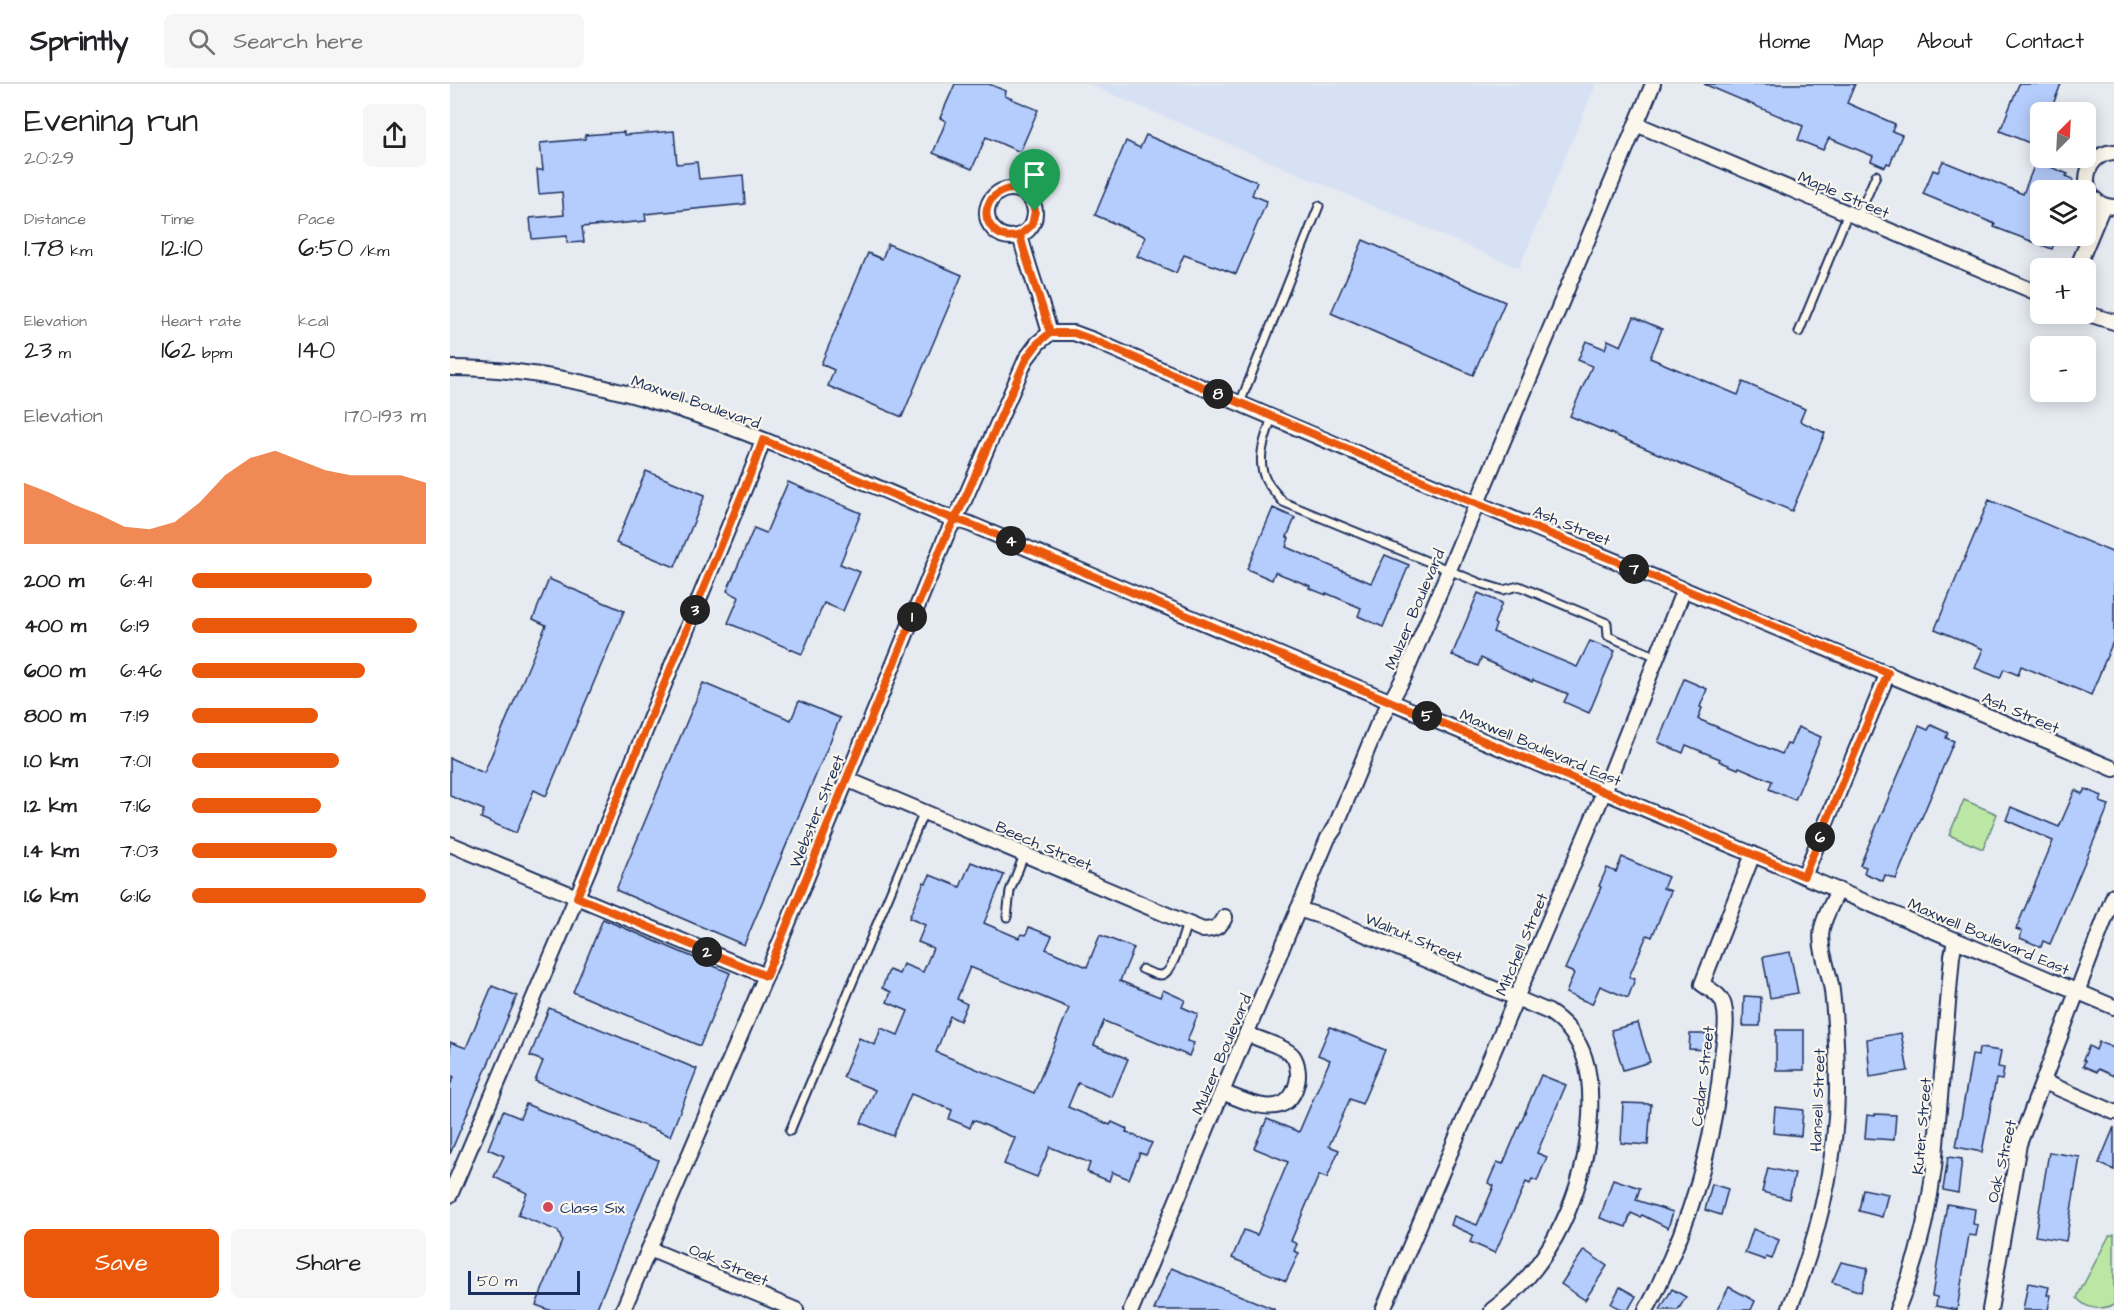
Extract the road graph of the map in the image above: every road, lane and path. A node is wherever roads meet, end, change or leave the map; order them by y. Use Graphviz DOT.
graph roads {
  1 [pos="1653,84"];
  2 [pos="1636,124"];
  3 [pos="2114,152"];
  4 [pos="1876,175"];
  5 [pos="1319,206"];
  6 [pos="2109,207"];
  7 [pos="1853,215"];
  8 [pos="1020,235"];
  9 [pos="2082,258"];
  10 [pos="2030,290"];
  11 [pos="2096,316"];
  12 [pos="2114,322"];
  13 [pos="1799,332"];
  14 [pos="1050,333"];
  15 [pos="450,368"];
  16 [pos="1240,403"];
  17 [pos="1272,417"];
  18 [pos="763,440"];
  19 [pos="1477,504"];
  20 [pos="955,519"];
  21 [pos="1448,569"];
  22 [pos="1684,589"];
  23 [pos="1657,657"];
  24 [pos="1888,673"];
  25 [pos="1391,701"];
  26 [pos="2114,769"];
  27 [pos="846,779"];
  28 [pos="1604,792"];
  29 [pos="924,812"];
  30 [pos="450,844"];
  31 [pos="1753,854"];
  32 [pos="1024,855"];
  33 [pos="1804,876"];
  34 [pos="1838,890"];
  35 [pos="2114,896"];
  36 [pos="577,897"];
  37 [pos="1298,909"];
  38 [pos="1007,917"];
  39 [pos="1225,917"];
  40 [pos="1187,923"];
  41 [pos="1956,940"];
  42 [pos="1142,969"];
  43 [pos="766,976"];
  44 [pos="2077,991"];
  45 [pos="1516,998"];
  46 [pos="2114,1007"];
  47 [pos="1247,1034"];
  48 [pos="2044,1082"];
  49 [pos="1222,1092"];
  50 [pos="2114,1112"];
  51 [pos="790,1131"];
  52 [pos="450,1195"];
  53 [pos="649,1249"];
  54 [pos="623,1310"];
  55 [pos="796,1310"];
  56 [pos="1131,1310"];
  57 [pos="1383,1310"];
  58 [pos="1492,1310"];
  59 [pos="1646,1310"];
  60 [pos="1789,1310"];
  61 [pos="1897,1310"];
  62 [pos="1989,1310"];
  1 -- 2 [label="street, Mulzer Boulevard"];
  2 -- 7 [label="street, Maple Street"];
  2 -- 19 [label="street, Mulzer Boulevard"];
  3 -- 6 [label="street"];
  4 -- 7 [label="lane"];
  5 -- 16 [label="lane"];
  6 -- 9 [label="street"];
  7 -- 10 [label="street, Maple Street"];
  7 -- 13 [label="lane"];
  8 -- 14 [label="street"];
  11 -- 12 [label="street"];
  14 -- 16 [label="street, Ash Street"];
  14 -- 20 [label="street, Webster Street"];
  15 -- 18 [label="street, Maxwell Boulevard"];
  16 -- 17 [label="street, Ash Street"];
  17 -- 19 [label="street, Ash Street"];
  17 -- 21 [label="lane"];
  18 -- 20 [label="street, Maxwell Boulevard"];
  18 -- 36 [label="street"];
  19 -- 21 [label="street, Mulzer Boulevard"];
  19 -- 22 [label="street, Ash Street"];
  20 -- 25 [label="street, Maxwell Boulevard East"];
  20 -- 27 [label="street, Webster Street"];
  21 -- 23 [label="lane"];
  21 -- 25 [label="street, Mulzer Boulevard"];
  22 -- 23 [label="street, Mitchell Street"];
  22 -- 24 [label="street, Ash Street"];
  23 -- 28 [label="street, Mitchell Street"];
  24 -- 26 [label="street, Ash Street"];
  24 -- 33 [label="street"];
  25 -- 28 [label="street, Maxwell Boulevard East"];
  25 -- 37 [label="street, Mulzer Boulevard"];
  27 -- 29 [label="street, Beech Street"];
  27 -- 43 [label="street, Webster Street"];
  28 -- 31 [label="street, Maxwell Boulevard East"];
  28 -- 45 [label="street, Mitchell Street"];
  29 -- 32 [label="street, Beech Street"];
  29 -- 51 [label="lane"];
  30 -- 36 [label="street"];
  31 -- 33 [label="street, Maxwell Boulevard East"];
  31 -- 59 [label="street, Cedar Street"];
  32 -- 38 [label="lane"];
  32 -- 40 [label="street, Beech Street"];
  33 -- 34 [label="street, Maxwell Boulevard East"];
  34 -- 41 [label="street, Maxwell Boulevard East"];
  34 -- 60 [label="street, Hansell Street"];
  35 -- 44 [label="street, Oak Street"];
  36 -- 43 [label="street"];
  36 -- 52 [label="street"];
  37 -- 45 [label="street, Walnut Street"];
  37 -- 47 [label="street, Mulzer Boulevard"];
  39 -- 40 [label="street, Beech Street"];
  40 -- 42 [label="lane"];
  41 -- 44 [label="street, Maxwell Boulevard East"];
  41 -- 61 [label="street, Kuter Street"];
  43 -- 53 [label="street, Webster Street"];
  44 -- 46 [label="street, Maxwell Boulevard East"];
  44 -- 48 [label="street, Oak Street"];
  45 -- 57 [label="street, Mitchell Street"];
  45 -- 58 [label="street, Walnut Street"];
  47 -- 49 [label="street, Mulzer Boulevard"];
  47 -- 49 [label="street"];
  48 -- 50 [label="street"];
  48 -- 62 [label="street, Oak Street"];
  49 -- 56 [label="street, Mulzer Boulevard"];
  53 -- 54 [label="street, Webster Street"];
  53 -- 55 [label="street, Oak Street"];
}
